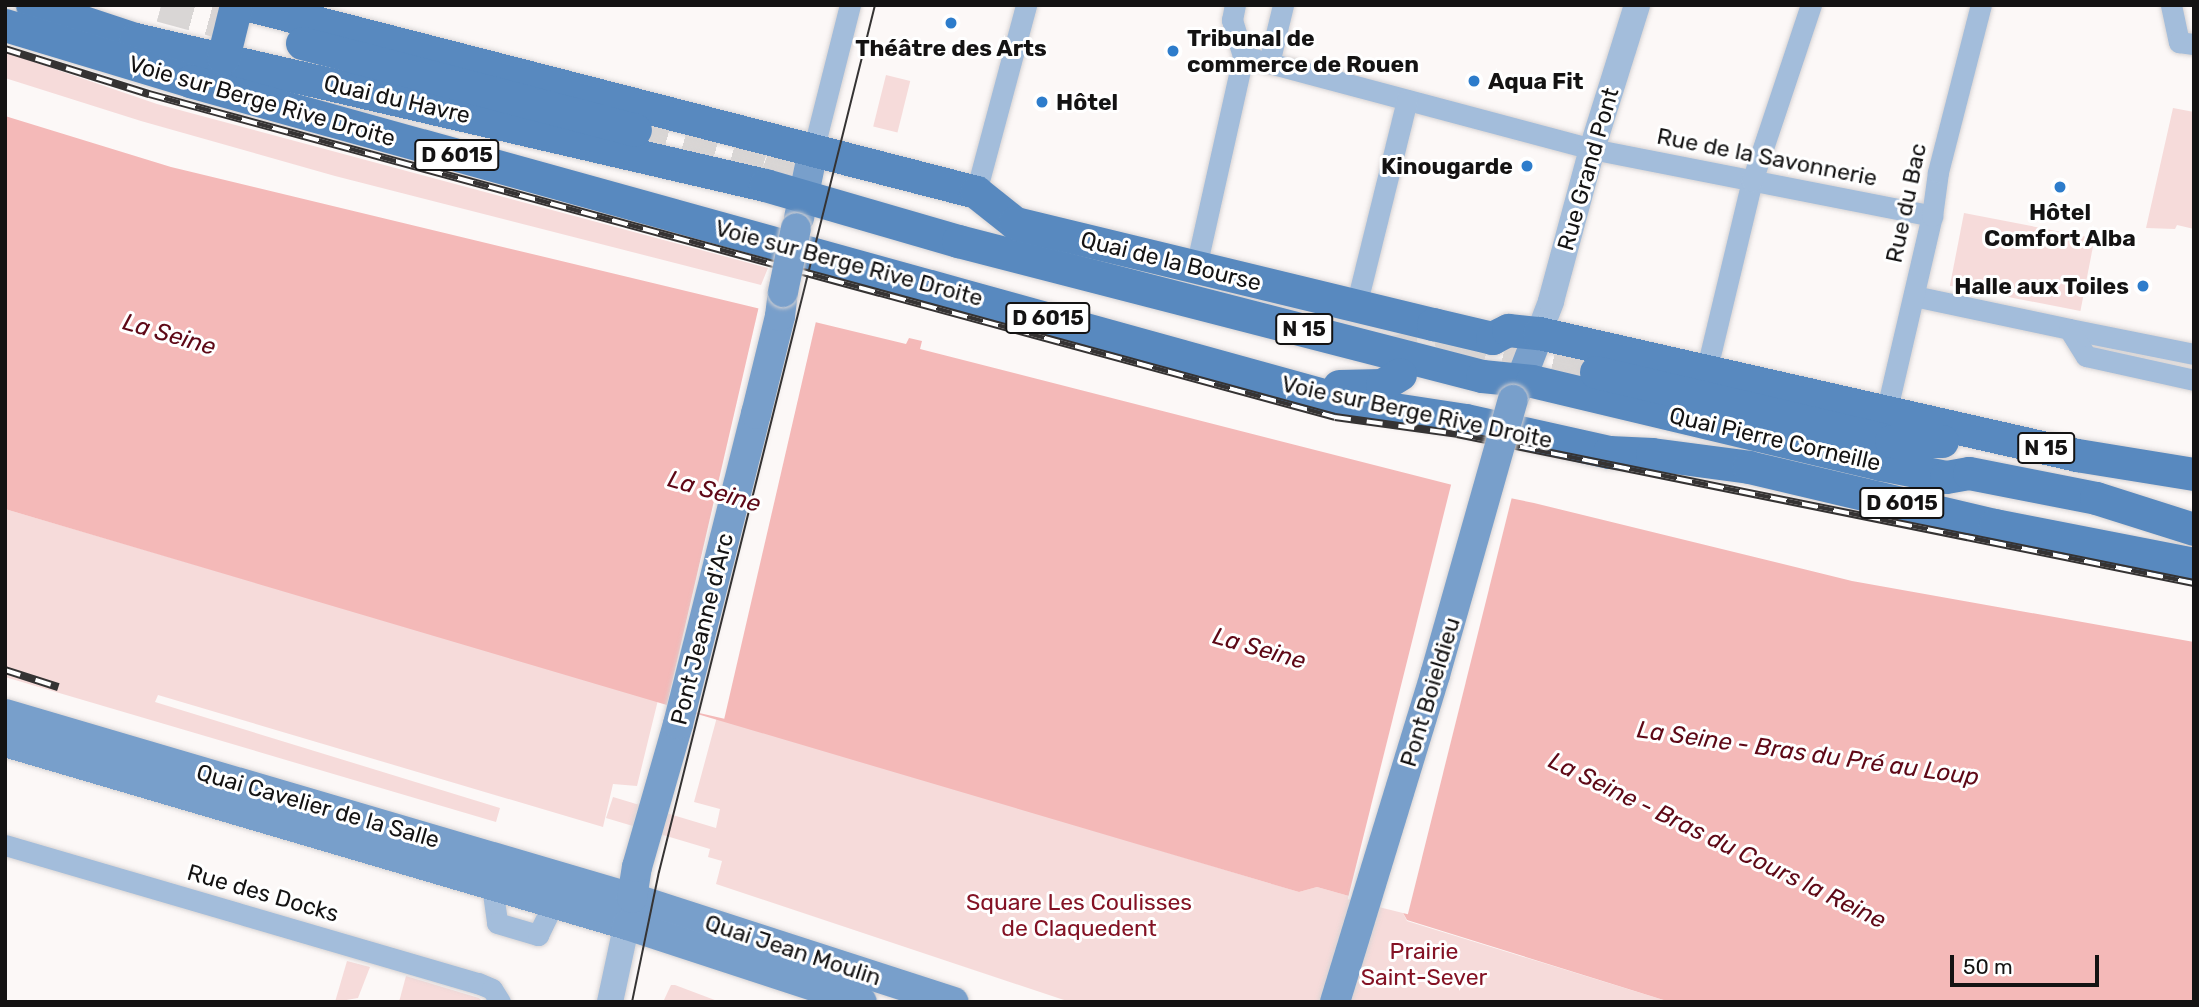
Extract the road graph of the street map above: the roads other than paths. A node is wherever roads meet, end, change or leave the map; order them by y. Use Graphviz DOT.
graph roads {
  1 [pos="32,5"];
  2 [pos="850,5"];
  3 [pos="1026,5"];
  4 [pos="1236,5"];
  5 [pos="1283,5"];
  6 [pos="1637,5"];
  7 [pos="1811,5"];
  8 [pos="1981,5"];
  9 [pos="2171,5"];
  10 [pos="245,13"];
  11 [pos="5,25"];
  12 [pos="2187,43"];
  13 [pos="1243,57"];
  14 [pos="223,58"];
  15 [pos="1269,63"];
  16 [pos="1407,100"];
  17 [pos="686,118"];
  18 [pos="724,128"];
  19 [pos="635,130"];
  20 [pos="1592,149"];
  21 [pos="813,151"];
  22 [pos="673,164"];
  23 [pos="712,173"];
  24 [pos="1752,181"];
  25 [pos="804,195"];
  26 [pos="981,196"];
  27 [pos="1932,216"];
  28 [pos="972,244"];
  29 [pos="1196,267"];
  30 [pos="1172,295"];
  31 [pos="1913,296"];
  32 [pos="1356,306"];
  33 [pos="2069,328"];
  34 [pos="1539,333"];
  35 [pos="2194,354"];
  36 [pos="1186,355"];
  37 [pos="1596,372"];
  38 [pos="1706,372"];
  39 [pos="1400,374"];
  40 [pos="2194,380"];
  41 [pos="1517,390"];
  42 [pos="1889,427"];
  43 [pos="1989,435"];
  44 [pos="2103,460"];
  45 [pos="1969,473"];
  46 [pos="2194,474"];
  47 [pos="2194,493"];
  48 [pos="2096,498"];
  49 [pos="2194,508"];
  50 [pos="2194,529"];
  51 [pos="2194,564"];
  52 [pos="5,714"];
  53 [pos="5,742"];
  54 [pos="5,845"];
  55 [pos="629,912"];
  56 [pos="500,1002"];
  57 [pos="610,1002"];
  58 [pos="862,1002"];
  59 [pos="954,1002"];
  60 [pos="1335,1002"];
  1 -- 14 [label="main road, Quai du Havre / D 6015"];
  2 -- 21 [label="street"];
  3 -- 26 [label="street"];
  4 -- 13 [label="street"];
  5 -- 15 [label="street"];
  6 -- 20 [label="street, Rue Grand Pont"];
  7 -- 24 [label="street"];
  8 -- 27 [label="street, Rue du Bac"];
  9 -- 12 [label="street"];
  10 -- 14 [label="main road"];
  10 -- 17 [label="main road"];
  10 -- 19 [label="main road"];
  11 -- 36 [label="main road, Voie sur Berge Rive Droite / D 6015"];
  13 -- 15 [label="street, Rue de la Savonnerie"];
  13 -- 29 [label="street"];
  14 -- 22 [label="main road, Quai du Havre / D 6015"];
  15 -- 16 [label="street, Rue de la Savonnerie"];
  16 -- 20 [label="street, Rue de la Savonnerie"];
  16 -- 32 [label="street"];
  17 -- 18 [label="main road"];
  17 -- 22 [label="main road"];
  18 -- 21 [label="main road"];
  18 -- 23 [label="main road"];
  20 -- 24 [label="street, Rue de la Savonnerie"];
  20 -- 34 [label="street, Rue Grand Pont"];
  21 -- 25 [label="main road, Pont Jeanne d'Arc"];
  21 -- 26 [label="main road, Quai de la Bourse"];
  22 -- 23 [label="main road, Quai du Havre / D 6015"];
  23 -- 25 [label="main road, Quai du Havre / D 6015"];
  24 -- 27 [label="street, Rue de la Savonnerie"];
  24 -- 38 [label="street"];
  25 -- 28 [label="main road, Quai de la Bourse / D 6015"];
  25 -- 55 [label="main road, Pont Jeanne d'Arc, bridge"];
  26 -- 28 [label="main road"];
  26 -- 29 [label="main road, Quai de la Bourse / D 6015"];
  27 -- 31 [label="street, Rue du Bac"];
  28 -- 30 [label="main road, Quai de la Bourse / D 6015"];
  29 -- 32 [label="main road, Quai de la Bourse / D 6015"];
  30 -- 41 [label="main road, Quai de la Bourse / N 15"];
  31 -- 33 [label="street"];
  31 -- 42 [label="street, Rue du Bac"];
  32 -- 34 [label="main road, Quai de la Bourse / D 6015"];
  33 -- 35 [label="street"];
  33 -- 40 [label="street"];
  34 -- 38 [label="main road, D 6015"];
  34 -- 41 [label="main road, Pont Boieldieu"];
  36 -- 39 [label="main road, D 6015"];
  36 -- 51 [label="main road, Voie sur Berge Rive Droite / D 6015"];
  37 -- 42 [label="main road, D 6015"];
  38 -- 42 [label="main road, D 6015"];
  41 -- 45 [label="main road, Quai Pierre Corneille / D 6015"];
  41 -- 60 [label="main road, Pont Boieldieu, bridge"];
  42 -- 43 [label="main road, D 6015"];
  42 -- 45 [label="main road, D 6015"];
  43 -- 44 [label="main road, N 15"];
  44 -- 46 [label="main road"];
  44 -- 47 [label="main road"];
  45 -- 48 [label="main road, Quai Pierre Corneille / D 6015"];
  48 -- 49 [label="main road, D 6015"];
  48 -- 50 [label="main road, Quai Pierre Corneille"];
  52 -- 55 [label="main road, Quai Cavelier de la Salle"];
  53 -- 55 [label="main road, Quai Cavelier de la Salle"];
  54 -- 56 [label="street, Rue des Docks"];
  55 -- 57 [label="street"];
  55 -- 58 [label="main road, Quai Jean Moulin"];
  55 -- 59 [label="main road, Quai Jean Moulin"];
}
